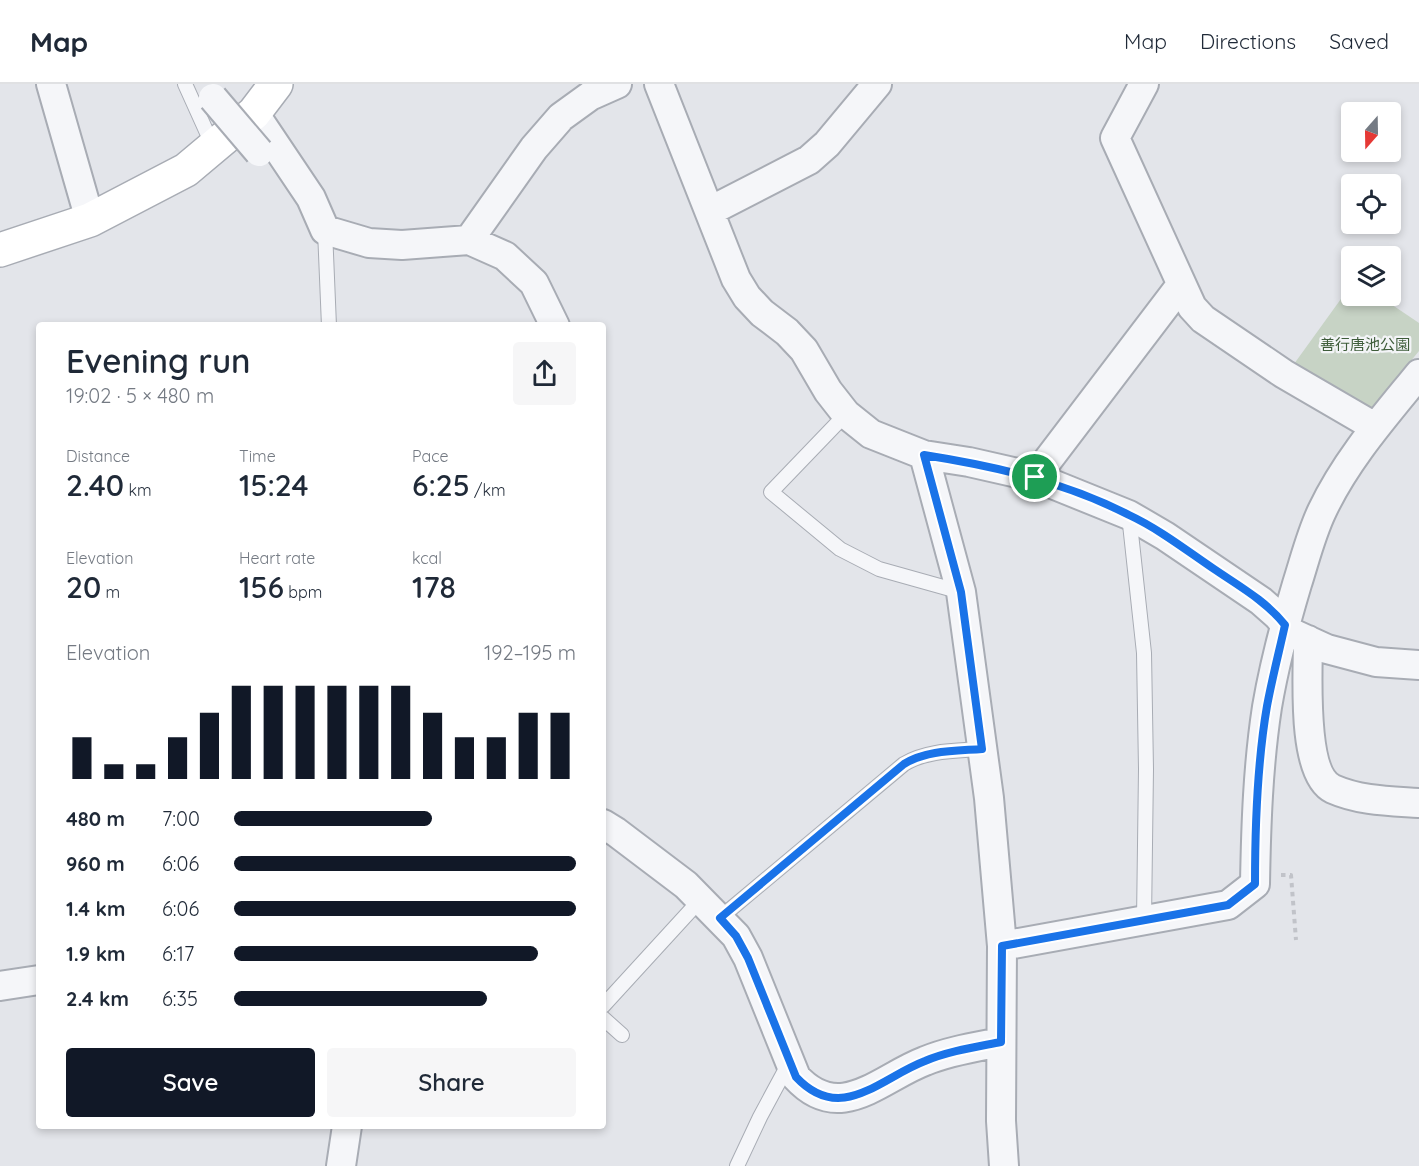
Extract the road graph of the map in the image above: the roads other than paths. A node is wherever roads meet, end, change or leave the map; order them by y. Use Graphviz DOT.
graph roads {
  1 [pos="51,84"];
  2 [pos="185,84"];
  3 [pos="276,84"];
  4 [pos="617,84"];
  5 [pos="659,84"];
  6 [pos="877,84"];
  7 [pos="1144,84"];
  8 [pos="231,101"];
  9 [pos="213,146"];
  10 [pos="259,152"];
  11 [pos="710,211"];
  12 [pos="90,220"];
  13 [pos="325,230"];
  14 [pos="469,240"];
  15 [pos="0,250"];
  16 [pos="1181,285"];
  17 [pos="329,322"];
  18 [pos="553,322"];
  19 [pos="1419,374"];
  20 [pos="846,414"];
  21 [pos="1376,427"];
  22 [pos="924,455"];
  23 [pos="1035,477"];
  24 [pos="1129,514"];
  25 [pos="961,592"];
  26 [pos="1296,633"];
  27 [pos="1419,665"];
  28 [pos="982,749"];
  29 [pos="1419,803"];
  30 [pos="606,826"];
  31 [pos="710,908"];
  32 [pos="1144,920"];
  33 [pos="1002,946"];
  34 [pos="36,981"];
  35 [pos="0,986"];
  36 [pos="606,1003"];
  37 [pos="606,1021"];
  38 [pos="622,1035"];
  39 [pos="1001,1042"];
  40 [pos="790,1061"];
  41 [pos="347,1129"];
  42 [pos="341,1166"];
  43 [pos="737,1166"];
  44 [pos="1004,1166"];
  1 -- 12 [label="street"];
  2 -- 9 [label="lane"];
  3 -- 8 [label="street"];
  4 -- 14 [label="street"];
  5 -- 11 [label="street"];
  6 -- 11 [label="street"];
  7 -- 16 [label="street"];
  8 -- 9 [label="street"];
  8 -- 10 [label="street, bridge"];
  8 -- 13 [label="street"];
  9 -- 12 [label="street"];
  11 -- 20 [label="street"];
  12 -- 15 [label="street"];
  13 -- 14 [label="street"];
  13 -- 17 [label="lane"];
  14 -- 18 [label="street"];
  16 -- 21 [label="street"];
  16 -- 23 [label="street"];
  19 -- 21 [label="street"];
  20 -- 22 [label="street"];
  20 -- 25 [label="lane"];
  21 -- 26 [label="street"];
  22 -- 23 [label="street"];
  22 -- 25 [label="street"];
  23 -- 24 [label="street"];
  24 -- 26 [label="street"];
  24 -- 32 [label="lane"];
  25 -- 28 [label="street"];
  26 -- 27 [label="street"];
  26 -- 29 [label="street"];
  26 -- 32 [label="street"];
  28 -- 31 [label="lane"];
  28 -- 33 [label="street"];
  30 -- 31 [label="street"];
  31 -- 36 [label="lane"];
  31 -- 40 [label="street"];
  32 -- 33 [label="street"];
  33 -- 39 [label="street"];
  34 -- 35 [label="street"];
  37 -- 38 [label="lane"];
  39 -- 40 [label="street"];
  39 -- 44 [label="street"];
  40 -- 43 [label="lane"];
  41 -- 42 [label="street"];
}
